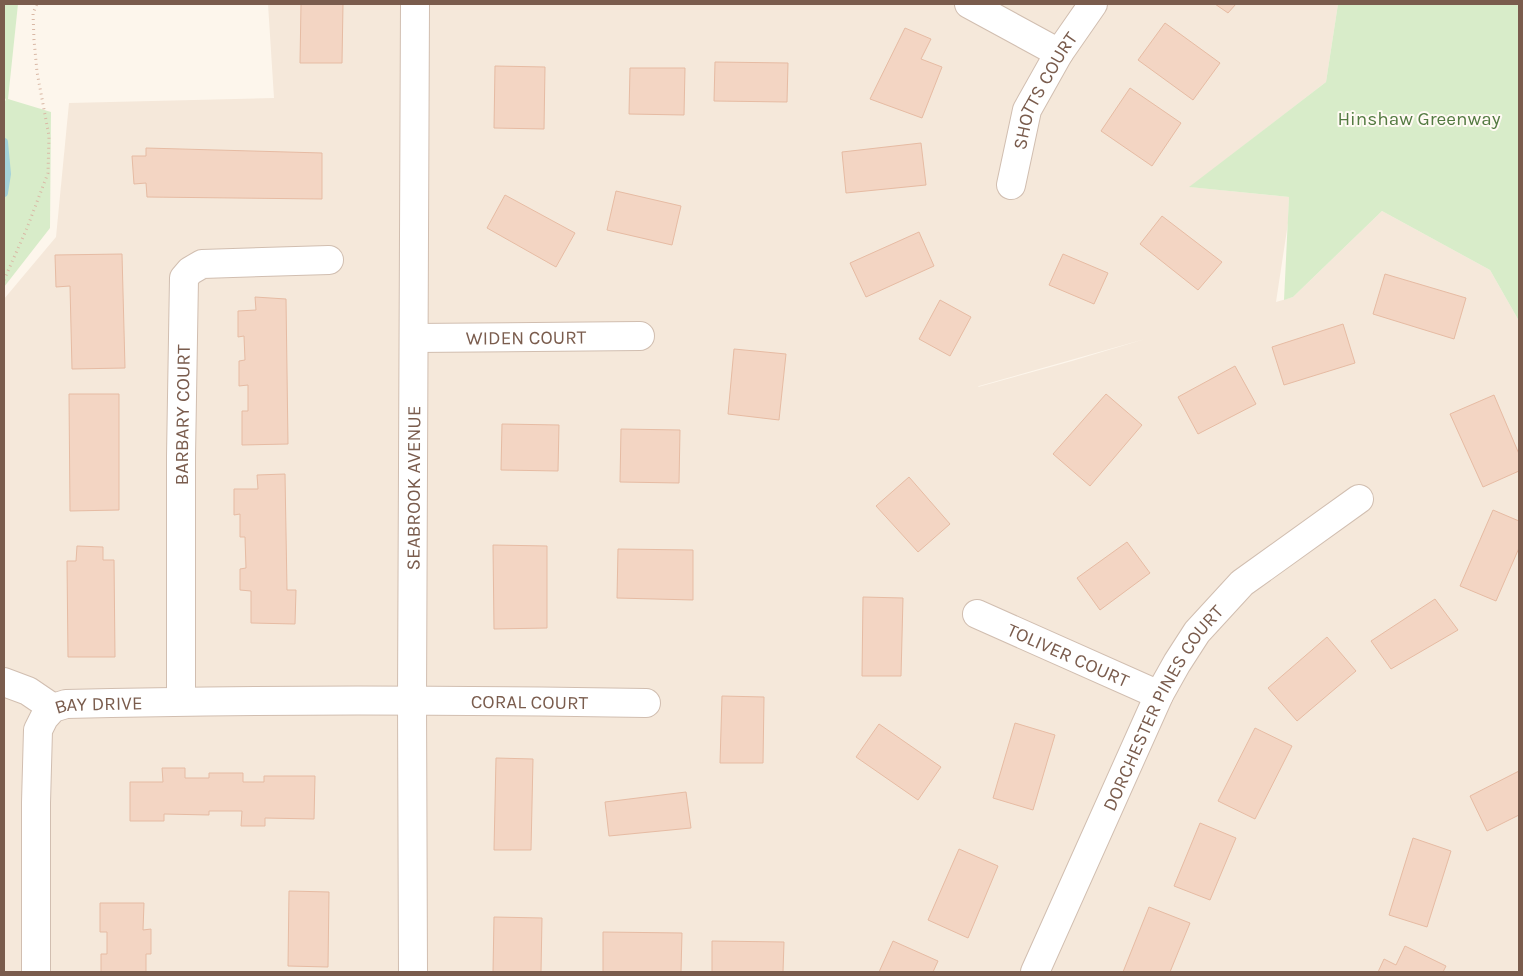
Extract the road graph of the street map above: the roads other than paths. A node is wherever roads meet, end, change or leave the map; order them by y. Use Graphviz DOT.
graph roads {
  1 [pos="415,4"];
  2 [pos="969,4"];
  3 [pos="1093,4"];
  4 [pos="1059,54"];
  5 [pos="1011,185"];
  6 [pos="329,260"];
  7 [pos="640,336"];
  8 [pos="414,338"];
  9 [pos="1359,500"];
  10 [pos="978,614"];
  11 [pos="4,682"];
  12 [pos="1159,695"];
  13 [pos="412,700"];
  14 [pos="180,701"];
  15 [pos="646,703"];
  16 [pos="53,708"];
  17 [pos="36,972"];
  18 [pos="414,972"];
  19 [pos="1035,972"];
  1 -- 8 [label="street, SEABROOK AVENUE"];
  2 -- 4 [label="street"];
  3 -- 4 [label="street, SHOTTS COURT"];
  4 -- 5 [label="street, SHOTTS COURT"];
  6 -- 14 [label="street, BARBARY COURT"];
  7 -- 8 [label="street, WIDEN COURT"];
  8 -- 13 [label="street, SEABROOK AVENUE"];
  9 -- 12 [label="street, DORCHESTER PINES COURT"];
  10 -- 12 [label="street, TOLIVER COURT"];
  11 -- 16 [label="street"];
  12 -- 19 [label="street, DORCHESTER PINES COURT"];
  13 -- 14 [label="street, BAY DRIVE"];
  13 -- 15 [label="street, CORAL COURT"];
  13 -- 18 [label="street, SEABROOK AVENUE"];
  14 -- 16 [label="street, BAY DRIVE"];
  16 -- 17 [label="street, BAY DRIVE"];
}
